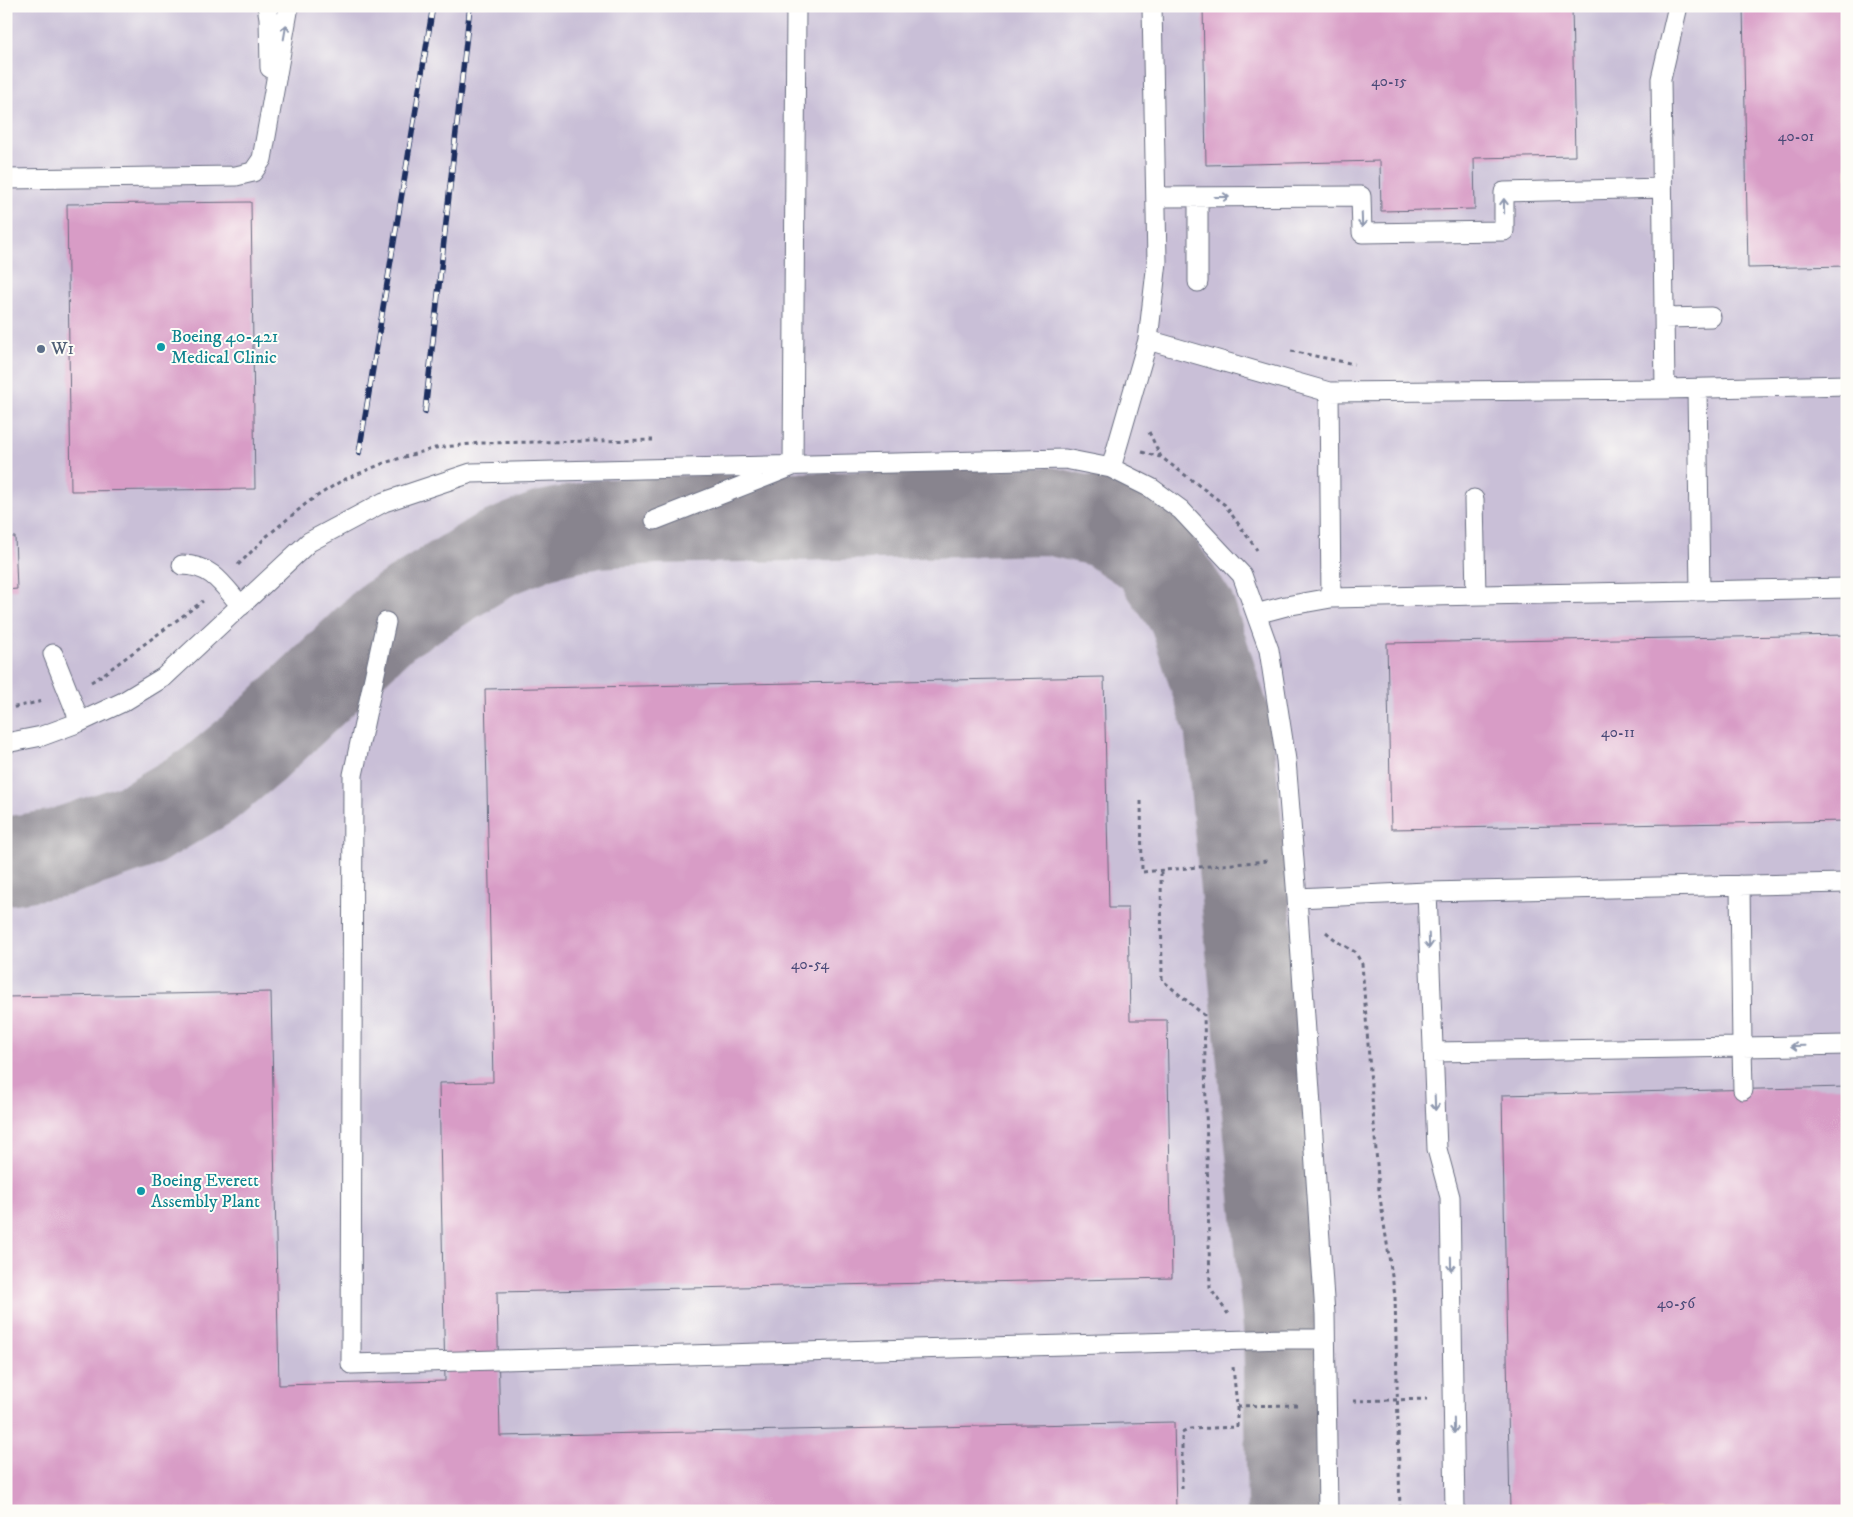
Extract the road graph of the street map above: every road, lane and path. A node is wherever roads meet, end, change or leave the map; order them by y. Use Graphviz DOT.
graph roads {
  1 [pos="267,6"];
  2 [pos="289,6"];
  3 [pos="796,6"];
  4 [pos="1152,6"];
  5 [pos="1678,6"];
  6 [pos="271,114"];
  7 [pos="6,179"];
  8 [pos="1662,188"];
  9 [pos="1156,197"];
  10 [pos="1198,197"];
  11 [pos="1198,282"];
  12 [pos="1711,317"];
  13 [pos="1664,318"];
  14 [pos="1148,340"];
  15 [pos="1291,351"];
  16 [pos="1358,365"];
  17 [pos="1847,385"];
  18 [pos="1696,389"];
  19 [pos="1665,390"];
  20 [pos="1329,392"];
  21 [pos="793,466"];
  22 [pos="1111,468"];
  23 [pos="1474,499"];
  24 [pos="655,520"];
  25 [pos="182,565"];
  26 [pos="1847,588"];
  27 [pos="1700,591"];
  28 [pos="1476,595"];
  29 [pos="1331,598"];
  30 [pos="241,606"];
  31 [pos="1256,614"];
  32 [pos="386,622"];
  33 [pos="53,654"];
  34 [pos="80,722"];
  35 [pos="6,743"];
  36 [pos="1141,802"];
  37 [pos="1294,859"];
  38 [pos="1161,872"];
  39 [pos="1847,883"];
  40 [pos="1740,886"];
  41 [pos="1427,892"];
  42 [pos="1297,898"];
  43 [pos="1847,1045"];
  44 [pos="1742,1047"];
  45 [pos="1433,1052"];
  46 [pos="1743,1090"];
  47 [pos="1325,1339"];
  48 [pos="1231,1341"];
  49 [pos="1182,1489"];
  50 [pos="1328,1511"];
  51 [pos="1455,1511"];
  1 -- 6 [label="lane"];
  6 -- 2 [label="lane, one-way"];
  3 -- 21 [label="lane"];
  4 -- 9 [label="lane"];
  5 -- 8 [label="lane"];
  6 -- 7 [label="lane"];
  10 -- 8 [label="lane, one-way"];
  8 -- 13 [label="lane"];
  9 -- 10 [label="lane"];
  9 -- 14 [label="lane"];
  10 -- 11 [label="lane"];
  12 -- 13 [label="lane"];
  13 -- 19 [label="lane"];
  14 -- 20 [label="lane"];
  14 -- 22 [label="lane"];
  15 -- 16 [label="path"];
  17 -- 18 [label="lane"];
  18 -- 19 [label="lane"];
  18 -- 27 [label="lane"];
  19 -- 20 [label="lane"];
  20 -- 29 [label="lane"];
  21 -- 22 [label="lane"];
  21 -- 24 [label="lane"];
  21 -- 30 [label="lane"];
  22 -- 31 [label="lane"];
  23 -- 28 [label="lane"];
  25 -- 30 [label="lane"];
  26 -- 27 [label="lane"];
  27 -- 28 [label="lane"];
  28 -- 29 [label="lane"];
  29 -- 31 [label="lane"];
  30 -- 34 [label="lane"];
  31 -- 37 [label="lane"];
  32 -- 48 [label="lane"];
  33 -- 34 [label="lane"];
  34 -- 35 [label="lane"];
  36 -- 38 [label="path"];
  37 -- 38 [label="path"];
  37 -- 42 [label="lane"];
  38 -- 48 [label="path"];
  39 -- 40 [label="lane"];
  40 -- 41 [label="lane"];
  40 -- 44 [label="lane"];
  41 -- 42 [label="lane"];
  41 -- 45 [label="lane, one-way"];
  42 -- 47 [label="lane"];
  43 -- 44 [label="lane, one-way"];
  44 -- 45 [label="lane"];
  44 -- 46 [label="lane"];
  45 -- 51 [label="lane, one-way"];
  47 -- 48 [label="lane"];
  47 -- 50 [label="lane"];
  48 -- 49 [label="path"];
}
